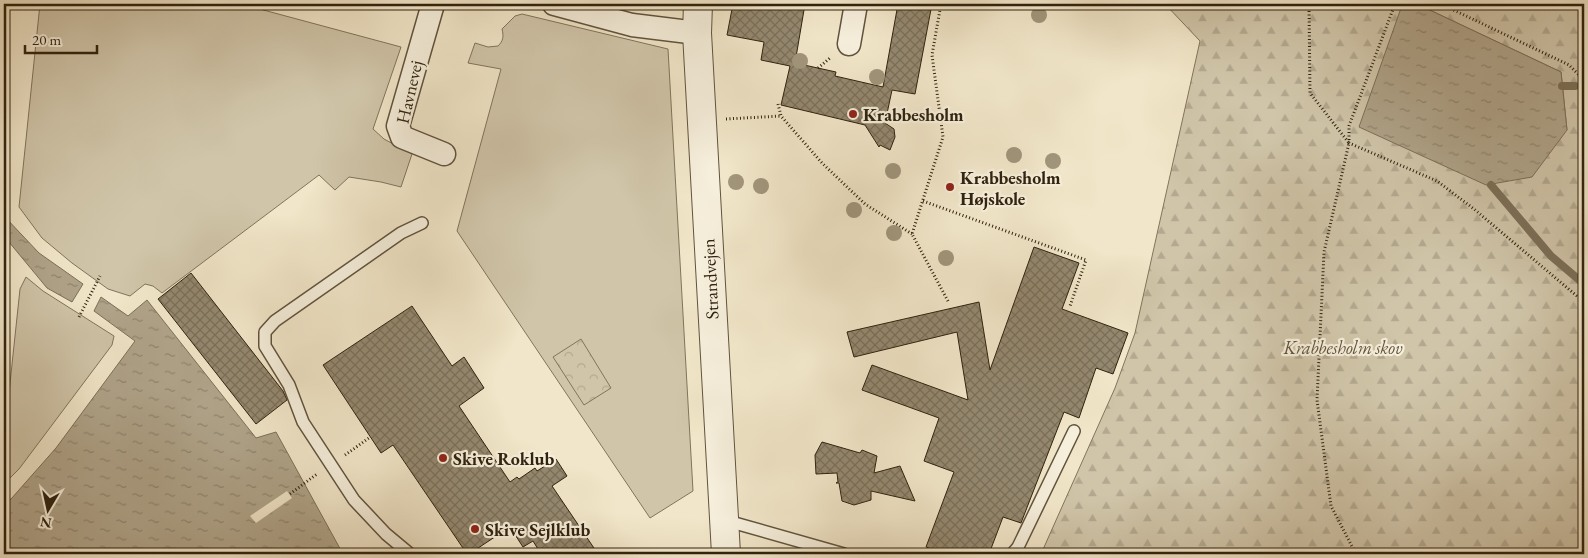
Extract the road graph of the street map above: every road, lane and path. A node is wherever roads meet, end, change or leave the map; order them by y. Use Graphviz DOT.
graph roads {
  1 [pos="433,4"];
  2 [pos="554,4"];
  3 [pos="698,4"];
  4 [pos="856,4"];
  5 [pos="941,4"];
  6 [pos="1309,4"];
  7 [pos="1395,4"];
  8 [pos="1440,4"];
  9 [pos="698,33"];
  10 [pos="848,44"];
  11 [pos="1584,80"];
  12 [pos="778,104"];
  13 [pos="781,116"];
  14 [pos="702,120"];
  15 [pos="1349,143"];
  16 [pos="444,154"];
  17 [pos="923,201"];
  18 [pos="422,223"];
  19 [pos="912,234"];
  20 [pos="100,276"];
  21 [pos="1584,302"];
  22 [pos="949,303"];
  23 [pos="1070,306"];
  24 [pos="79,317"];
  25 [pos="1074,431"];
  26 [pos="724,520"];
  27 [pos="410,554"];
  28 [pos="726,554"];
  29 [pos="844,554"];
  30 [pos="1012,554"];
  31 [pos="1356,554"];
  1 -- 16 [label="street, Havnevej"];
  2 -- 9 [label="street"];
  3 -- 9 [label="street, Strandvejen"];
  4 -- 10 [label="street"];
  5 -- 17 [label="path"];
  6 -- 15 [label="path"];
  7 -- 15 [label="path"];
  8 -- 11 [label="path"];
  9 -- 14 [label="street, Strandvejen"];
  12 -- 13 [label="path"];
  13 -- 14 [label="path"];
  13 -- 19 [label="path"];
  14 -- 26 [label="street, Strandvejen"];
  15 -- 21 [label="path"];
  15 -- 31 [label="path"];
  17 -- 19 [label="path"];
  17 -- 23 [label="path"];
  18 -- 27 [label="lane"];
  19 -- 22 [label="path"];
  20 -- 24 [label="path"];
  25 -- 30 [label="lane"];
  26 -- 28 [label="street, Strandvejen"];
  26 -- 29 [label="lane"];
}
